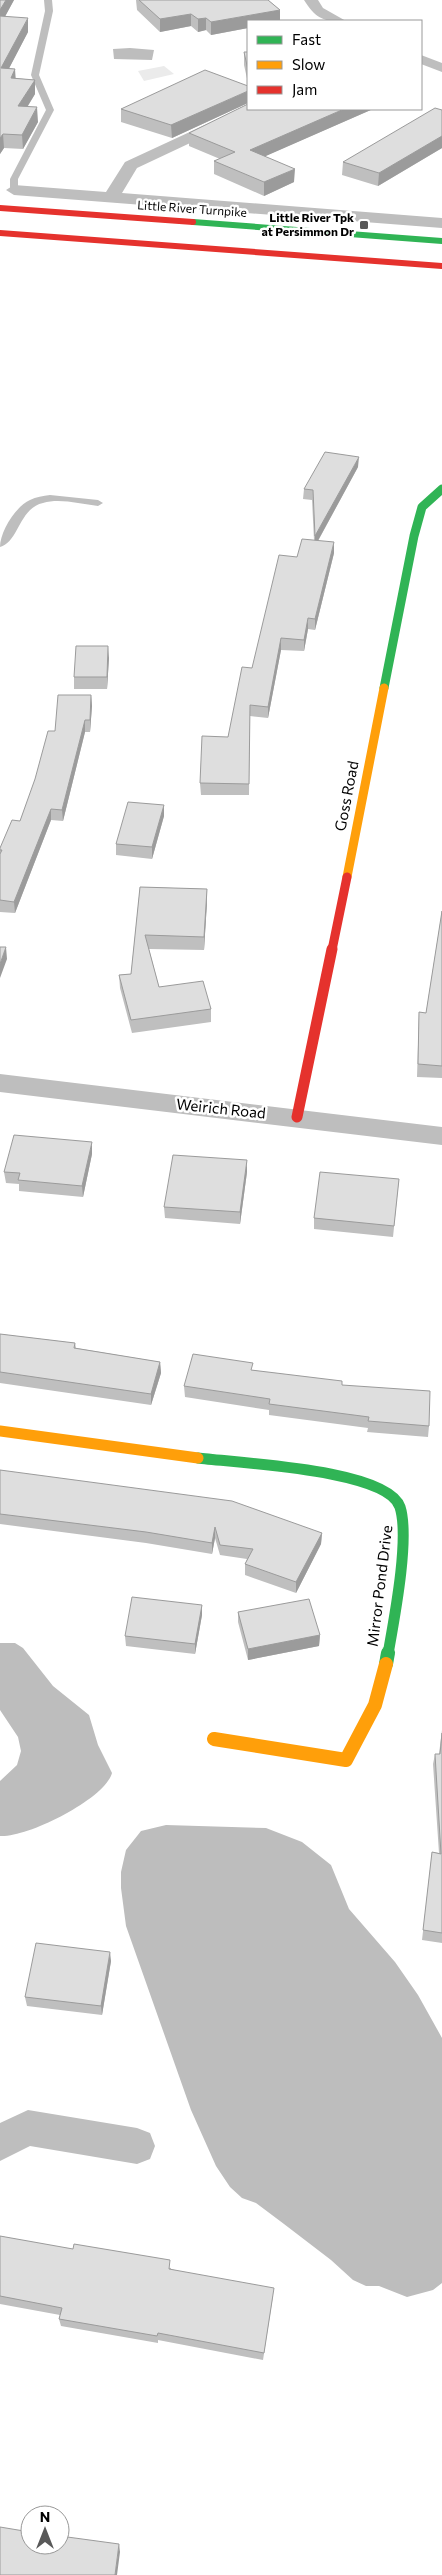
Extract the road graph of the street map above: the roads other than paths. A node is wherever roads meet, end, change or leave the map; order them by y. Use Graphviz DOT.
graph roads {
  1 [pos="48,0"];
  2 [pos="311,0"];
  3 [pos="337,20"];
  4 [pos="422,59"];
  5 [pos="442,68"];
  6 [pos="249,110"];
  7 [pos="12,182"];
  8 [pos="111,198"];
  9 [pos="0,208"];
  10 [pos="442,223"];
  11 [pos="0,233"];
  12 [pos="442,241"];
  13 [pos="442,266"];
  14 [pos="442,489"];
  15 [pos="98,503"];
  16 [pos="0,544"];
  17 [pos="0,1083"];
  18 [pos="297,1117"];
  19 [pos="442,1136"];
  20 [pos="0,1431"];
  21 [pos="214,1739"];
  22 [pos="0,2143"];
  23 [pos="137,2146"];
  1 -- 7 [label="lane"];
  2 -- 3 [label="street"];
  4 -- 5 [label="street"];
  6 -- 8 [label="street"];
  7 -- 8 [label="street"];
  8 -- 10 [label="street"];
  9 -- 12 [label="street, Little River Turnpike"];
  11 -- 13 [label="street"];
  14 -- 18 [label="street, Goss Road"];
  15 -- 16 [label="lane"];
  17 -- 18 [label="street, Weirich Road"];
  18 -- 19 [label="street, Weirich Road"];
  20 -- 21 [label="street, Mirror Pond Drive"];
  22 -- 23 [label="street"];
}
